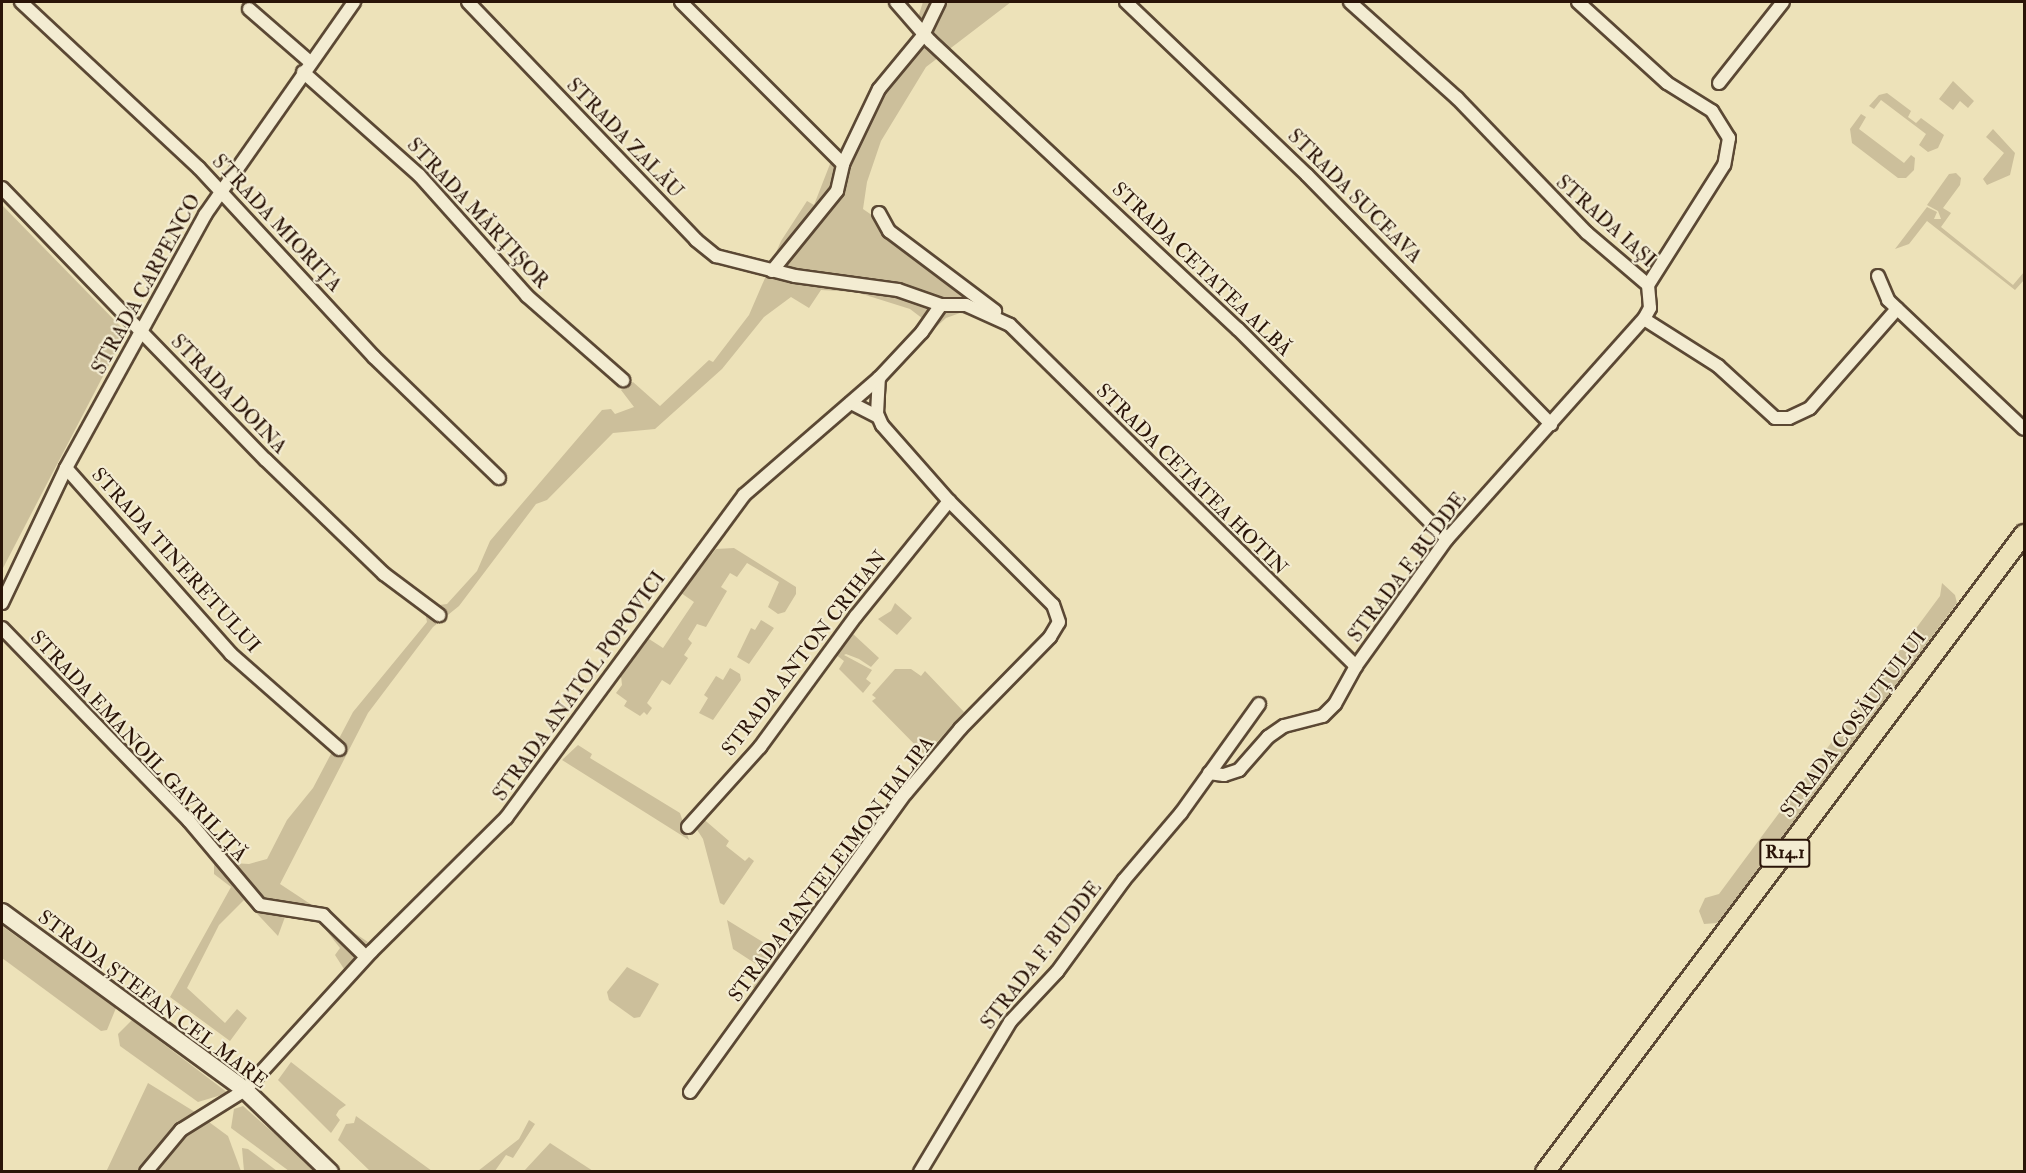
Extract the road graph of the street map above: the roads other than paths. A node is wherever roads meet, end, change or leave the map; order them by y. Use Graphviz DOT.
graph roads {
  1 [pos="21,2"];
  2 [pos="354,2"];
  3 [pos="468,2"];
  4 [pos="681,2"];
  5 [pos="896,2"];
  6 [pos="939,2"];
  7 [pos="1126,2"];
  8 [pos="1350,2"];
  9 [pos="1578,2"];
  10 [pos="1783,2"];
  11 [pos="249,9"];
  12 [pos="925,31"];
  13 [pos="307,67"];
  14 [pos="1719,83"];
  15 [pos="843,164"];
  16 [pos="2,188"];
  17 [pos="220,193"];
  18 [pos="879,213"];
  19 [pos="772,271"];
  20 [pos="1878,276"];
  21 [pos="1648,285"];
  22 [pos="941,304"];
  23 [pos="1897,309"];
  24 [pos="1001,319"];
  25 [pos="1644,319"];
  26 [pos="142,332"];
  27 [pos="879,378"];
  28 [pos="623,380"];
  29 [pos="851,403"];
  30 [pos="878,417"];
  31 [pos="1551,424"];
  32 [pos="2025,429"];
  33 [pos="66,468"];
  34 [pos="499,478"];
  35 [pos="949,501"];
  36 [pos="2024,535"];
  37 [pos="1448,539"];
  38 [pos="2,603"];
  39 [pos="439,615"];
  40 [pos="2,628"];
  41 [pos="1356,666"];
  42 [pos="1259,704"];
  43 [pos="339,748"];
  44 [pos="1209,773"];
  45 [pos="688,828"];
  46 [pos="2,912"];
  47 [pos="366,957"];
  48 [pos="245,1090"];
  49 [pos="690,1092"];
  50 [pos="146,1172"];
  51 [pos="330,1172"];
  52 [pos="920,1172"];
  53 [pos="1545,1172"];
  1 -- 17 [label="street, STRADA MIORIȚA"];
  2 -- 13 [label="street, STRADA CARPENCO"];
  3 -- 19 [label="street, STRADA ZALĂU"];
  4 -- 15 [label="street"];
  5 -- 12 [label="street, STRADA CETATEA ALBĂ"];
  6 -- 12 [label="street"];
  7 -- 31 [label="street, STRADA SUCEAVA"];
  8 -- 21 [label="street, STRADA IAȘI"];
  9 -- 21 [label="street"];
  10 -- 14 [label="street"];
  11 -- 13 [label="street, STRADA MĂRȚIȘOR"];
  12 -- 15 [label="street"];
  12 -- 37 [label="street, STRADA CETATEA ALBĂ"];
  13 -- 17 [label="street, STRADA CARPENCO"];
  13 -- 28 [label="street, STRADA MĂRȚIȘOR"];
  15 -- 19 [label="street"];
  16 -- 26 [label="street, STRADA DOINA"];
  17 -- 26 [label="street, STRADA CARPENCO"];
  17 -- 34 [label="street, STRADA MIORIȚA"];
  18 -- 24 [label="street, STRADA CETATEA HOTIN"];
  19 -- 22 [label="street, STRADA CETATEA HOTIN"];
  20 -- 23 [label="street"];
  21 -- 25 [label="street, STRADA IAȘI"];
  22 -- 24 [label="street, STRADA CETATEA HOTIN"];
  22 -- 27 [label="street, STRADA ANATOL POPOVICI"];
  23 -- 25 [label="street"];
  23 -- 32 [label="street"];
  24 -- 41 [label="street, STRADA CETATEA HOTIN"];
  25 -- 31 [label="street, STRADA F. BUDDE"];
  26 -- 33 [label="street, STRADA CARPENCO"];
  26 -- 39 [label="street, STRADA DOINA"];
  27 -- 29 [label="street, STRADA ANATOL POPOVICI"];
  27 -- 30 [label="street"];
  29 -- 30 [label="street"];
  29 -- 47 [label="street, STRADA ANATOL POPOVICI"];
  30 -- 35 [label="street"];
  31 -- 37 [label="street, STRADA F. BUDDE"];
  33 -- 38 [label="street, STRADA CARPENCO"];
  33 -- 43 [label="street, STRADA TINERETULUI"];
  35 -- 45 [label="street, STRADA ANTON CRIHAN"];
  35 -- 49 [label="street, STRADA PANTELEIMON HALIPA"];
  36 -- 53 [label="main road, STRADA COSĂUȚULUI / R14.1"];
  37 -- 41 [label="street, STRADA F. BUDDE"];
  40 -- 47 [label="street, STRADA EMANOIL GAVRILIȚĂ"];
  41 -- 44 [label="street, STRADA F. BUDDE"];
  42 -- 44 [label="street, STRADA F. BUDDE"];
  44 -- 52 [label="street, STRADA F. BUDDE"];
  46 -- 48 [label="main road, STRADA ȘTEFAN CEL MARE"];
  47 -- 48 [label="street, STRADA ANATOL POPOVICI"];
  48 -- 50 [label="street, STRADA ANATOL POPOVICI"];
  48 -- 51 [label="main road, STRADA ȘTEFAN CEL MARE"];
}
